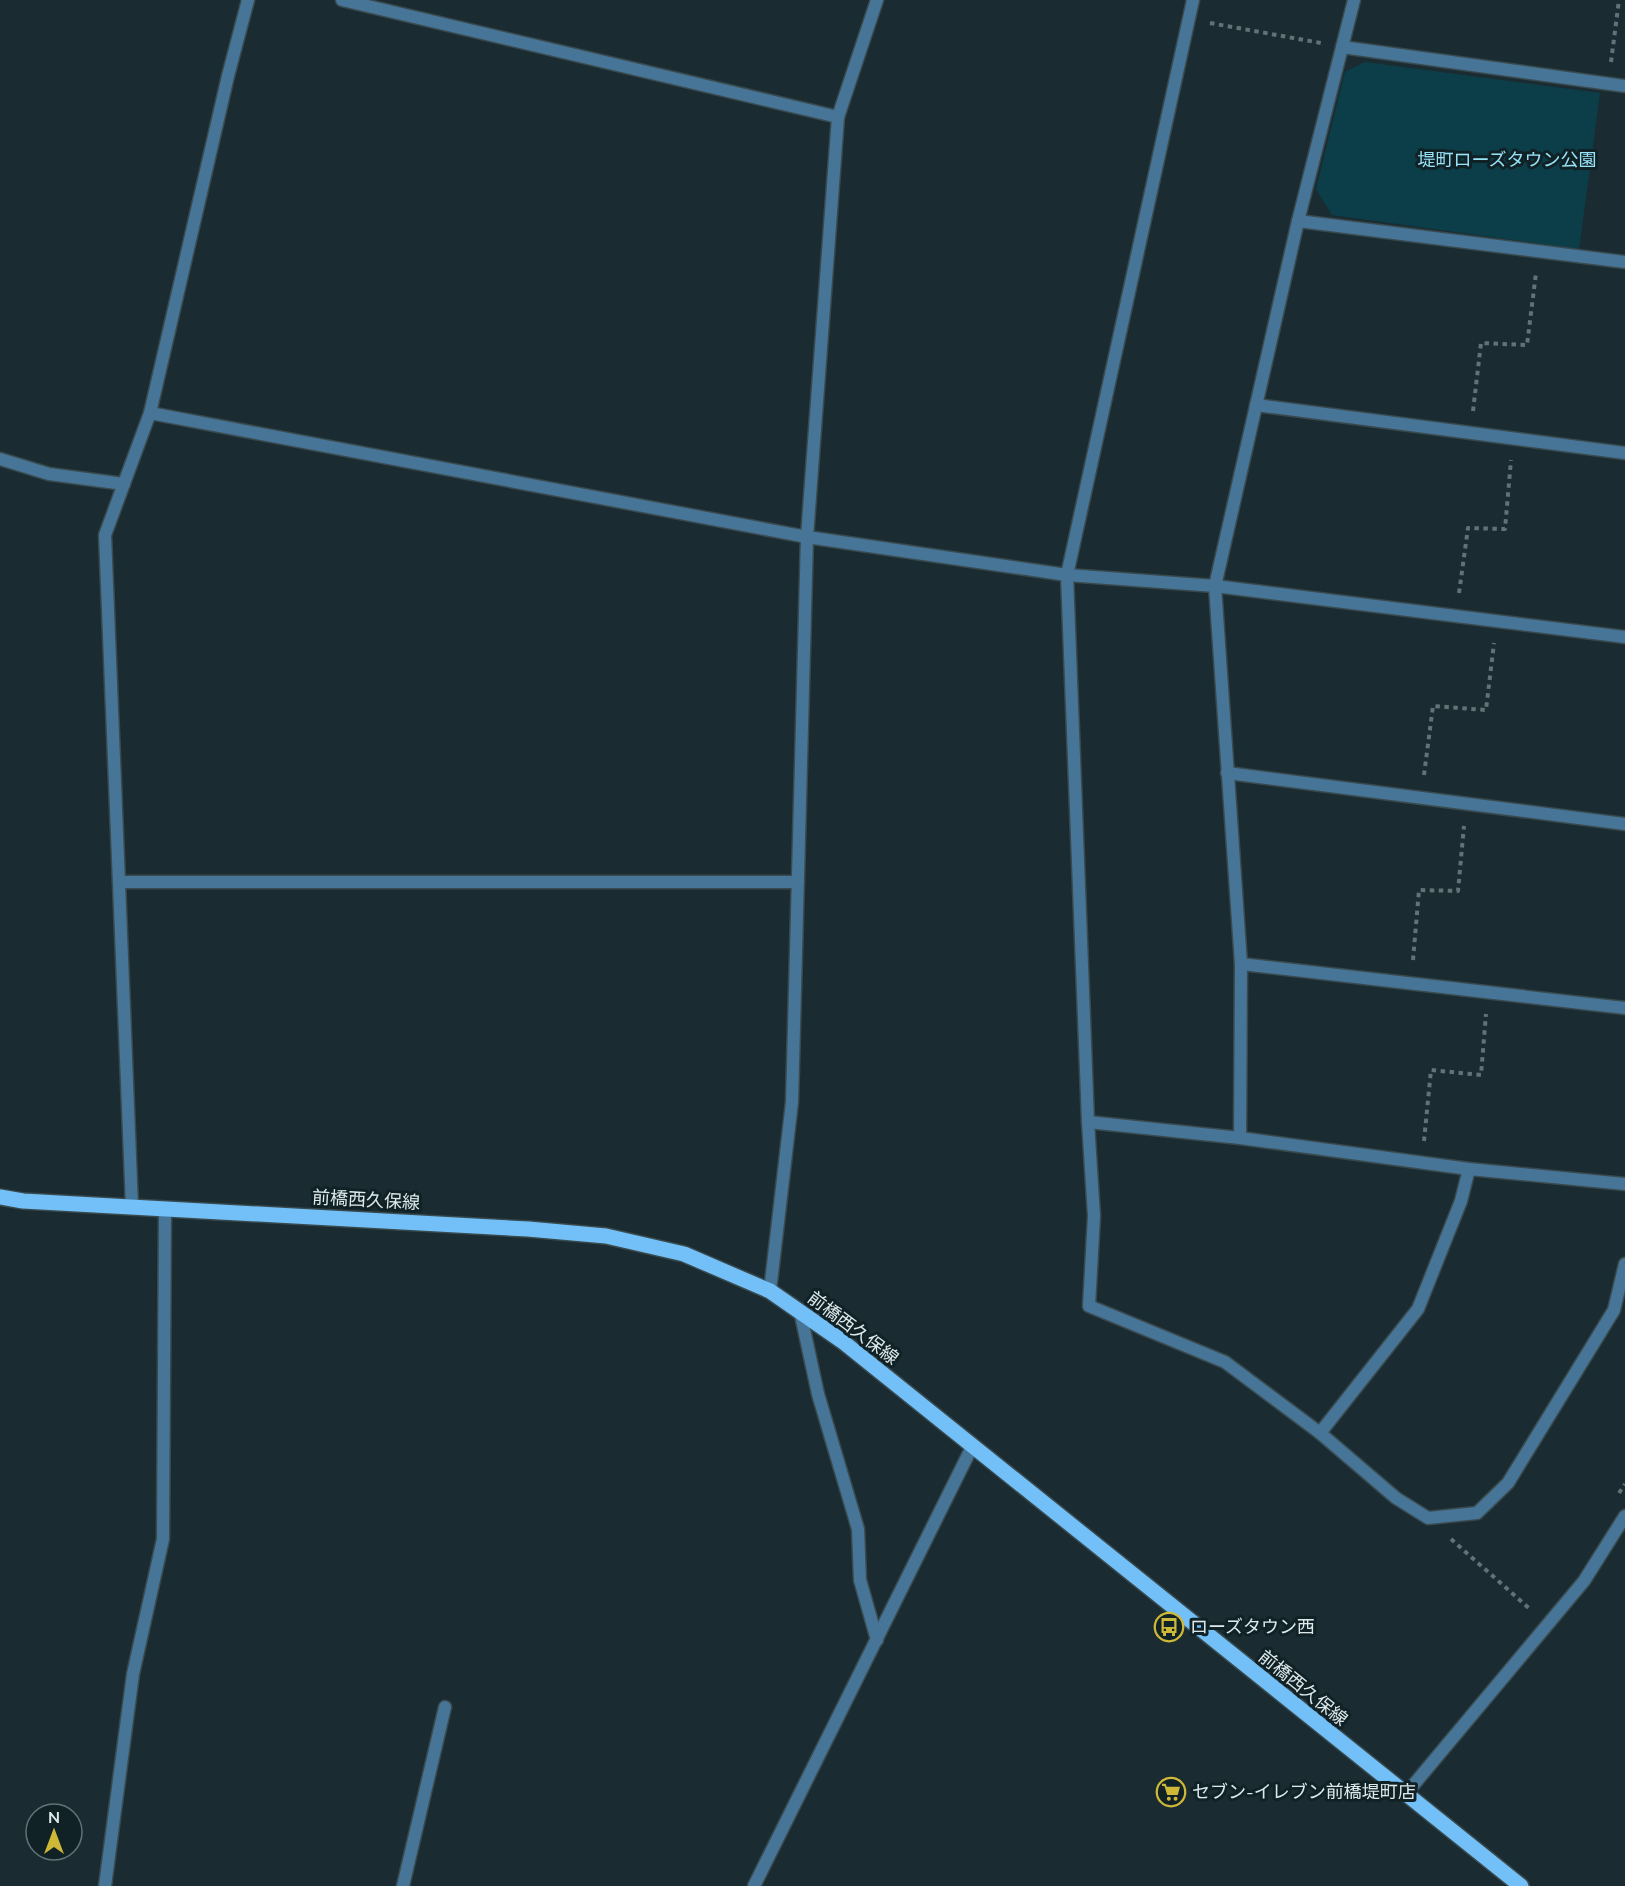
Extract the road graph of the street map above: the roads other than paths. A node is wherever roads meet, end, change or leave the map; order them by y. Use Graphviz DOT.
graph roads {
  1 [pos="248,0"];
  2 [pos="342,0"];
  3 [pos="877,0"];
  4 [pos="1193,0"];
  5 [pos="1354,0"];
  6 [pos="1342,47"];
  7 [pos="1625,86"];
  8 [pos="838,117"];
  9 [pos="1298,220"];
  10 [pos="1625,262"];
  11 [pos="1256,405"];
  12 [pos="150,413"];
  13 [pos="1625,453"];
  14 [pos="0,459"];
  15 [pos="124,484"];
  16 [pos="807,537"];
  17 [pos="1067,575"];
  18 [pos="1215,586"];
  19 [pos="1625,637"];
  20 [pos="1227,773"];
  21 [pos="1625,824"];
  22 [pos="119,882"];
  23 [pos="798,882"];
  24 [pos="1241,964"];
  25 [pos="1625,1008"];
  26 [pos="1088,1122"];
  27 [pos="1240,1138"];
  28 [pos="1469,1169"];
  29 [pos="1625,1184"];
  30 [pos="0,1197"];
  31 [pos="132,1207"];
  32 [pos="165,1209"];
  33 [pos="1625,1264"];
  34 [pos="770,1291"];
  35 [pos="800,1311"];
  36 [pos="1320,1433"];
  37 [pos="972,1447"];
  38 [pos="1625,1516"];
  39 [pos="877,1640"];
  40 [pos="445,1707"];
  41 [pos="1404,1795"];
  42 [pos="105,1886"];
  43 [pos="403,1886"];
  44 [pos="754,1886"];
  45 [pos="1521,1886"];
  1 -- 12 [label="street"];
  2 -- 8 [label="street"];
  3 -- 8 [label="street"];
  4 -- 17 [label="street"];
  5 -- 6 [label="street"];
  6 -- 7 [label="street"];
  6 -- 9 [label="street"];
  8 -- 16 [label="street"];
  9 -- 10 [label="street"];
  9 -- 11 [label="street"];
  11 -- 13 [label="street"];
  11 -- 18 [label="street"];
  12 -- 15 [label="street"];
  12 -- 16 [label="street"];
  14 -- 15 [label="street"];
  15 -- 22 [label="street"];
  16 -- 17 [label="street"];
  16 -- 23 [label="street"];
  17 -- 18 [label="street"];
  17 -- 26 [label="street"];
  18 -- 19 [label="street"];
  18 -- 20 [label="street"];
  20 -- 21 [label="street"];
  20 -- 24 [label="street"];
  22 -- 23 [label="street"];
  22 -- 31 [label="street"];
  23 -- 34 [label="street"];
  24 -- 25 [label="street"];
  24 -- 27 [label="street"];
  26 -- 27 [label="street"];
  26 -- 36 [label="street"];
  27 -- 28 [label="street"];
  28 -- 29 [label="street"];
  28 -- 36 [label="street"];
  30 -- 31 [label="main road, 前橋西久保線"];
  31 -- 32 [label="main road, 前橋西久保線"];
  32 -- 34 [label="main road, 前橋西久保線"];
  32 -- 42 [label="street"];
  33 -- 36 [label="street"];
  34 -- 35 [label="main road, 前橋西久保線"];
  35 -- 37 [label="main road, 前橋西久保線"];
  35 -- 39 [label="street"];
  37 -- 39 [label="street"];
  37 -- 41 [label="main road, 前橋西久保線"];
  38 -- 41 [label="street"];
  39 -- 44 [label="street"];
  40 -- 43 [label="street"];
  41 -- 45 [label="main road, 前橋西久保線"];
}
